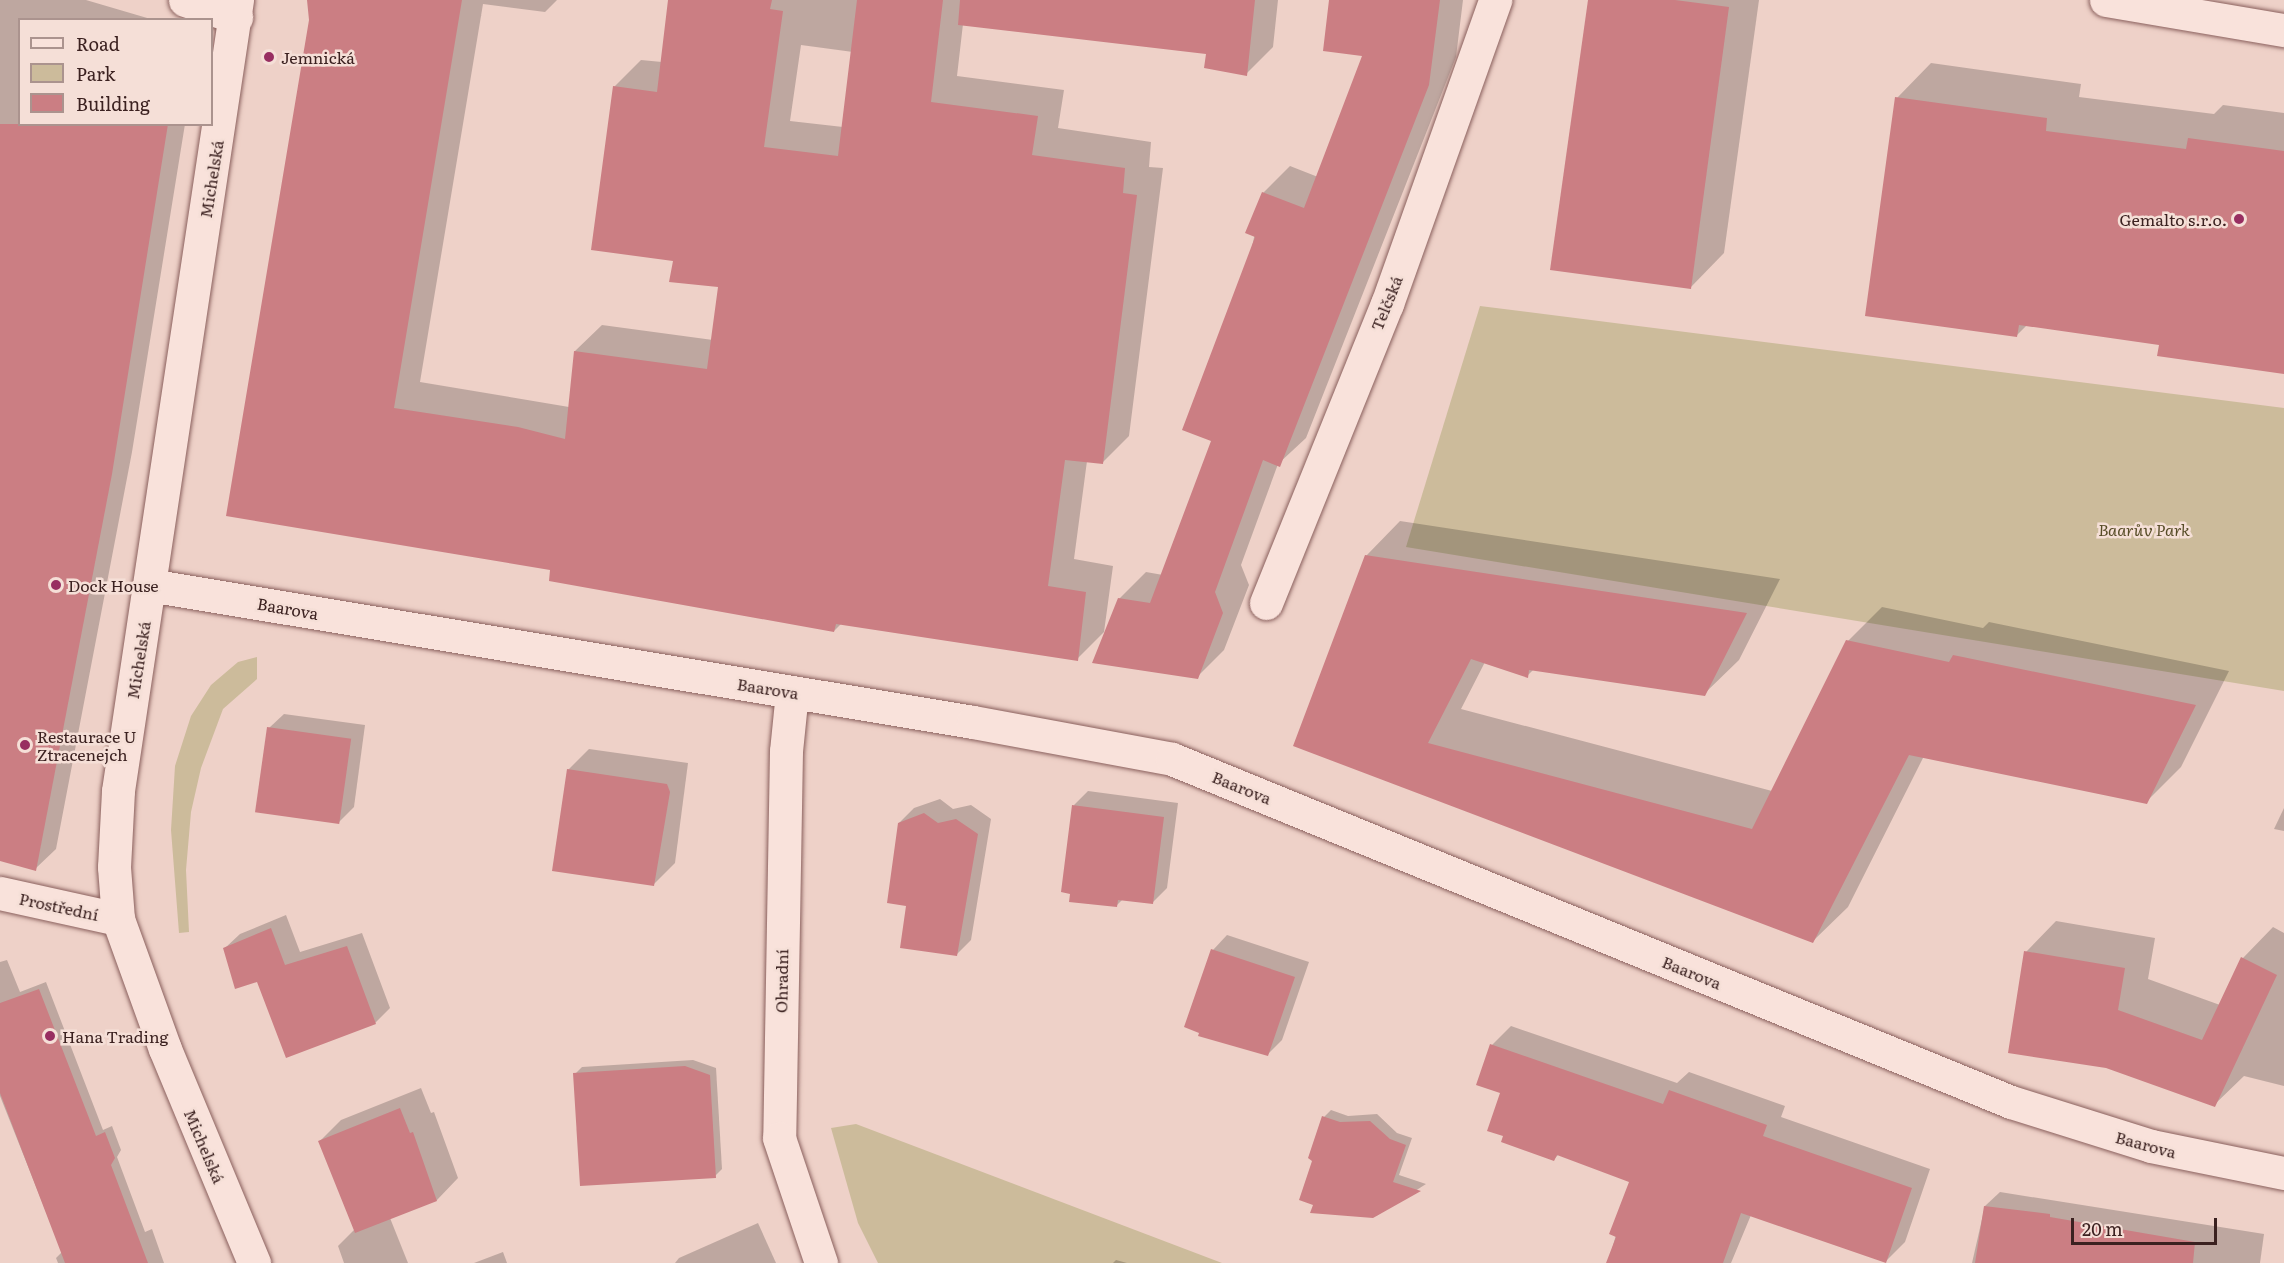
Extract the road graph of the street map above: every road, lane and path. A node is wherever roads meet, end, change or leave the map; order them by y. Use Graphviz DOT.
graph roads {
  1 [pos="185,0"];
  2 [pos="1495,0"];
  3 [pos="2106,0"];
  4 [pos="236,9"];
  5 [pos="2284,30"];
  6 [pos="149,585"];
  7 [pos="1266,603"];
  8 [pos="792,692"];
  9 [pos="0,893"];
  10 [pos="118,919"];
  11 [pos="2284,1173"];
  12 [pos="254,1263"];
  13 [pos="821,1263"];
  1 -- 4 [label="street"];
  2 -- 7 [label="street, Telčská"];
  3 -- 5 [label="street"];
  4 -- 6 [label="street, Michelská"];
  6 -- 8 [label="street, Baarova"];
  6 -- 10 [label="street, Michelská"];
  8 -- 11 [label="street, Baarova"];
  8 -- 13 [label="street, Ohradní"];
  9 -- 10 [label="street, Prostřední"];
  10 -- 12 [label="street, Michelská"];
}
